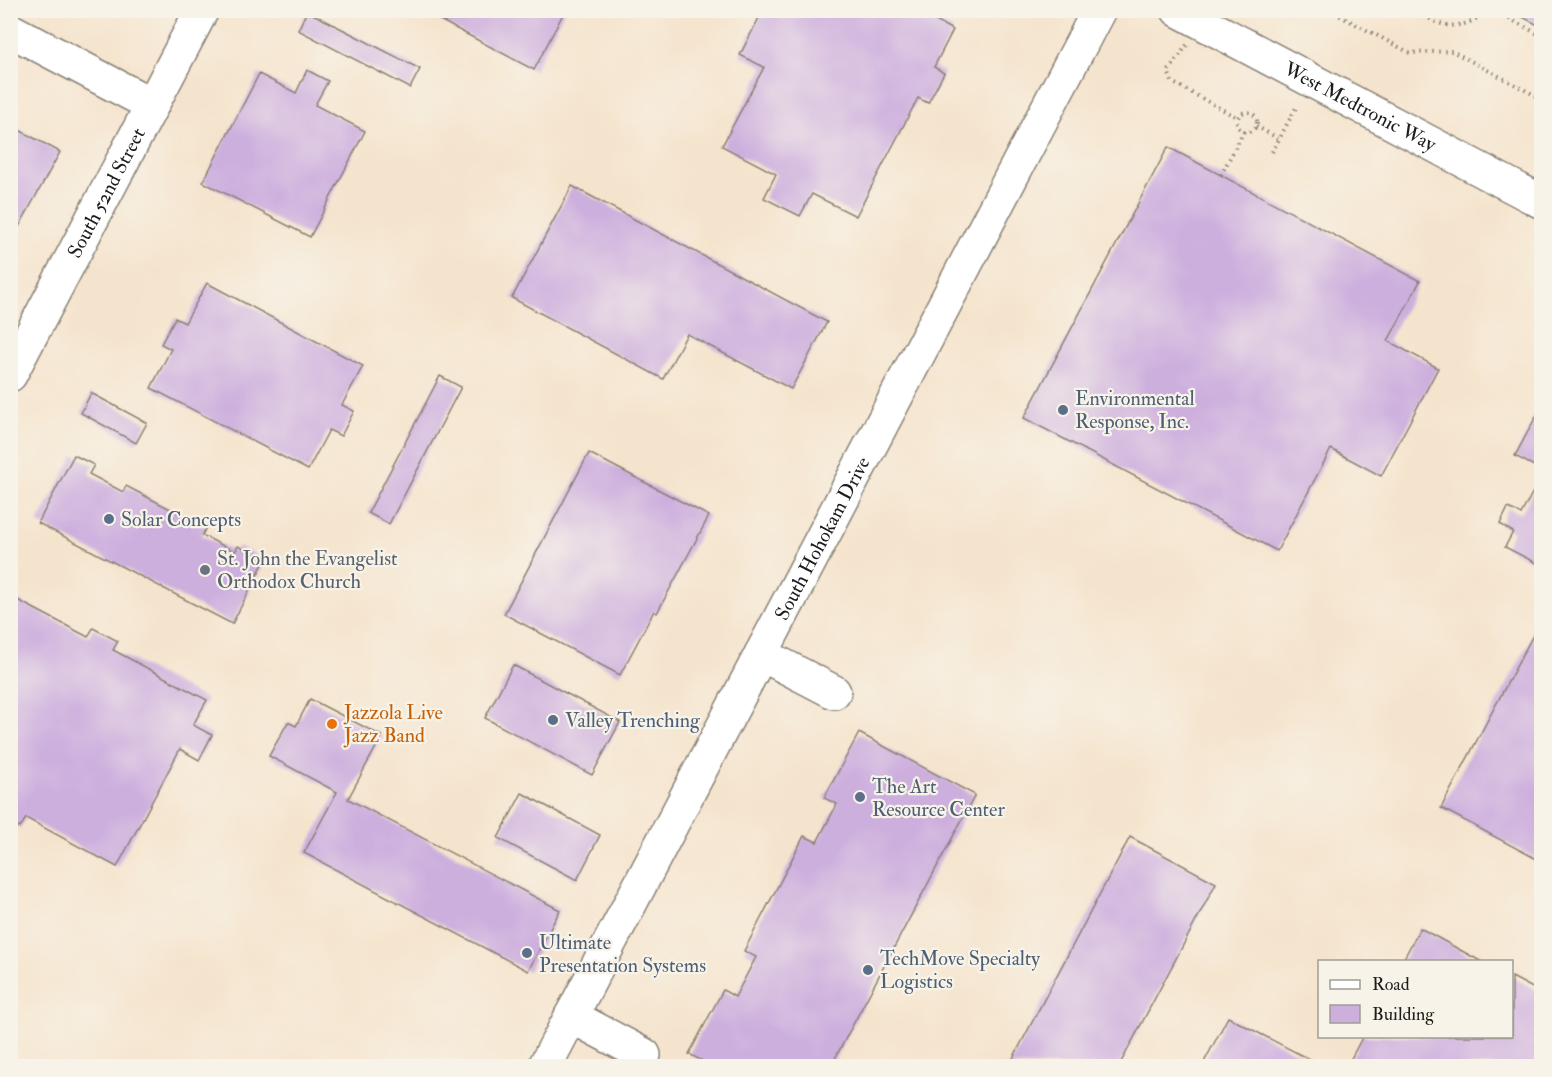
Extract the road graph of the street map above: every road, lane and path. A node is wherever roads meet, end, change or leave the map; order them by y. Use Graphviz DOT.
graph roads {
  1 [pos="202,10"];
  2 [pos="1099,10"];
  3 [pos="1178,10"];
  4 [pos="1329,10"];
  5 [pos="1421,10"];
  6 [pos="1485,10"];
  7 [pos="1493,10"];
  8 [pos="10,30"];
  9 [pos="1542,36"];
  10 [pos="1187,45"];
  11 [pos="1542,99"];
  12 [pos="1299,103"];
  13 [pos="152,105"];
  14 [pos="1238,118"];
  15 [pos="1256,126"];
  16 [pos="1244,131"];
  17 [pos="1279,138"];
  18 [pos="1272,152"];
  19 [pos="1221,175"];
  20 [pos="1542,201"];
  21 [pos="10,375"];
  22 [pos="761,654"];
  23 [pos="834,692"];
  24 [pos="571,1016"];
  25 [pos="644,1055"];
  26 [pos="545,1066"];
  1 -- 13 [label="street, South 52nd Street"];
  2 -- 22 [label="street, South Hohokam Drive"];
  3 -- 20 [label="street, West Medtronic Way"];
  4 -- 11 [label="path"];
  5 -- 6 [label="path"];
  7 -- 9 [label="path"];
  8 -- 13 [label="street"];
  10 -- 14 [label="path"];
  12 -- 17 [label="path"];
  13 -- 21 [label="street, South 52nd Street"];
  14 -- 15 [label="path"];
  14 -- 16 [label="path"];
  15 -- 16 [label="path"];
  15 -- 17 [label="path"];
  16 -- 19 [label="path"];
  17 -- 18 [label="path"];
  22 -- 23 [label="street"];
  22 -- 24 [label="street, South Hohokam Drive"];
  24 -- 25 [label="street"];
  24 -- 26 [label="street, South Hohokam Drive"];
}
